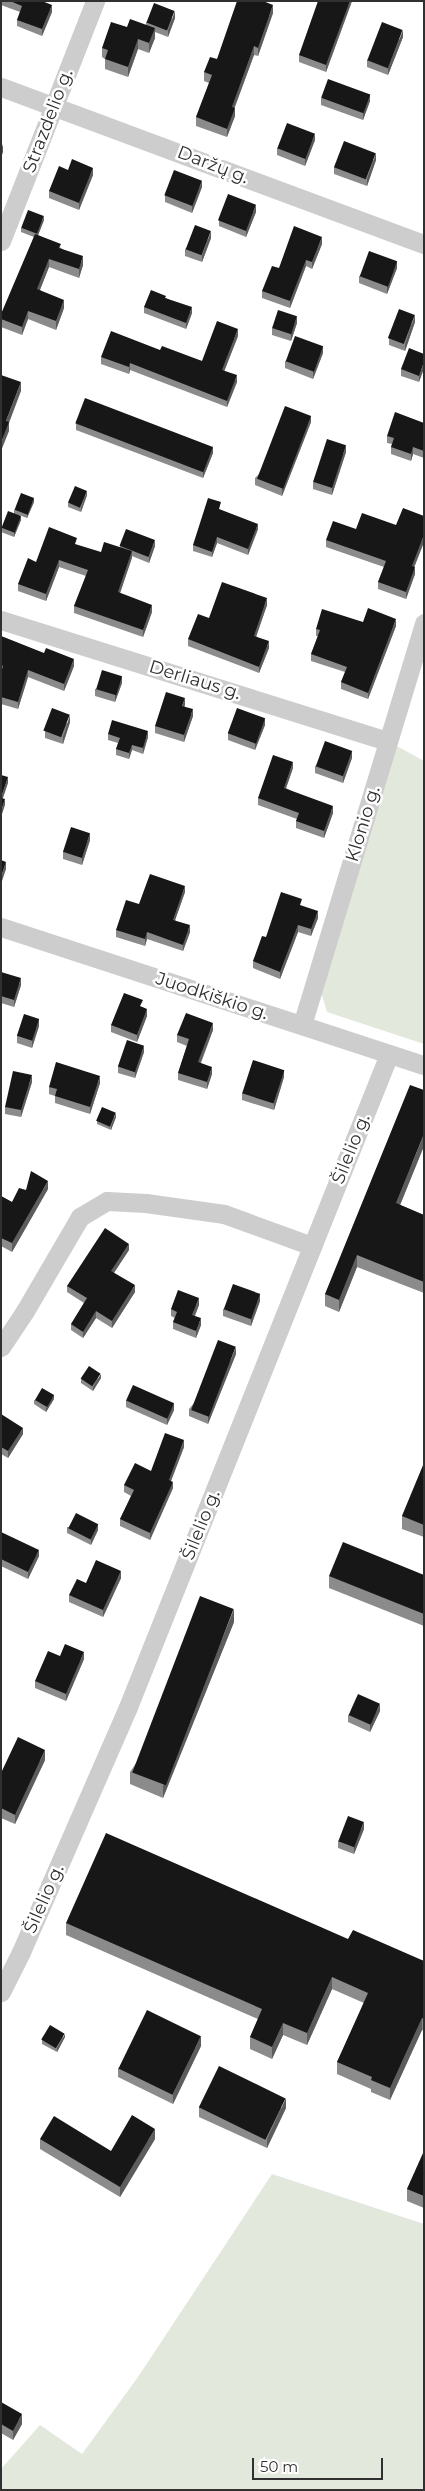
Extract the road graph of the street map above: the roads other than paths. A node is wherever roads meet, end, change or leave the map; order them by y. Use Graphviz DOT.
graph roads {
  1 [pos="95,1"];
  2 [pos="1,87"];
  3 [pos="54,106"];
  4 [pos="1,241"];
  5 [pos="424,244"];
  6 [pos="1,620"];
  7 [pos="424,623"];
  8 [pos="388,741"];
  9 [pos="1,927"];
  10 [pos="302,1025"];
  11 [pos="389,1054"];
  12 [pos="424,1065"];
  13 [pos="312,1246"];
  14 [pos="1,1347"];
  15 [pos="1,1992"];
  1 -- 3 [label="street, Strazdelio g."];
  2 -- 3 [label="street, Daržų g."];
  3 -- 4 [label="street, Strazdelio g."];
  3 -- 5 [label="street, Daržų g."];
  6 -- 8 [label="street, Derliaus g."];
  7 -- 8 [label="street, Klonio g."];
  8 -- 10 [label="street, Klonio g."];
  9 -- 10 [label="street, Juodkiškio g."];
  10 -- 11 [label="street, Juodkiškio g."];
  11 -- 12 [label="street, Juodkiškio g."];
  11 -- 13 [label="street, Šilelio g."];
  13 -- 14 [label="street"];
  13 -- 15 [label="street, Šilelio g."];
}
